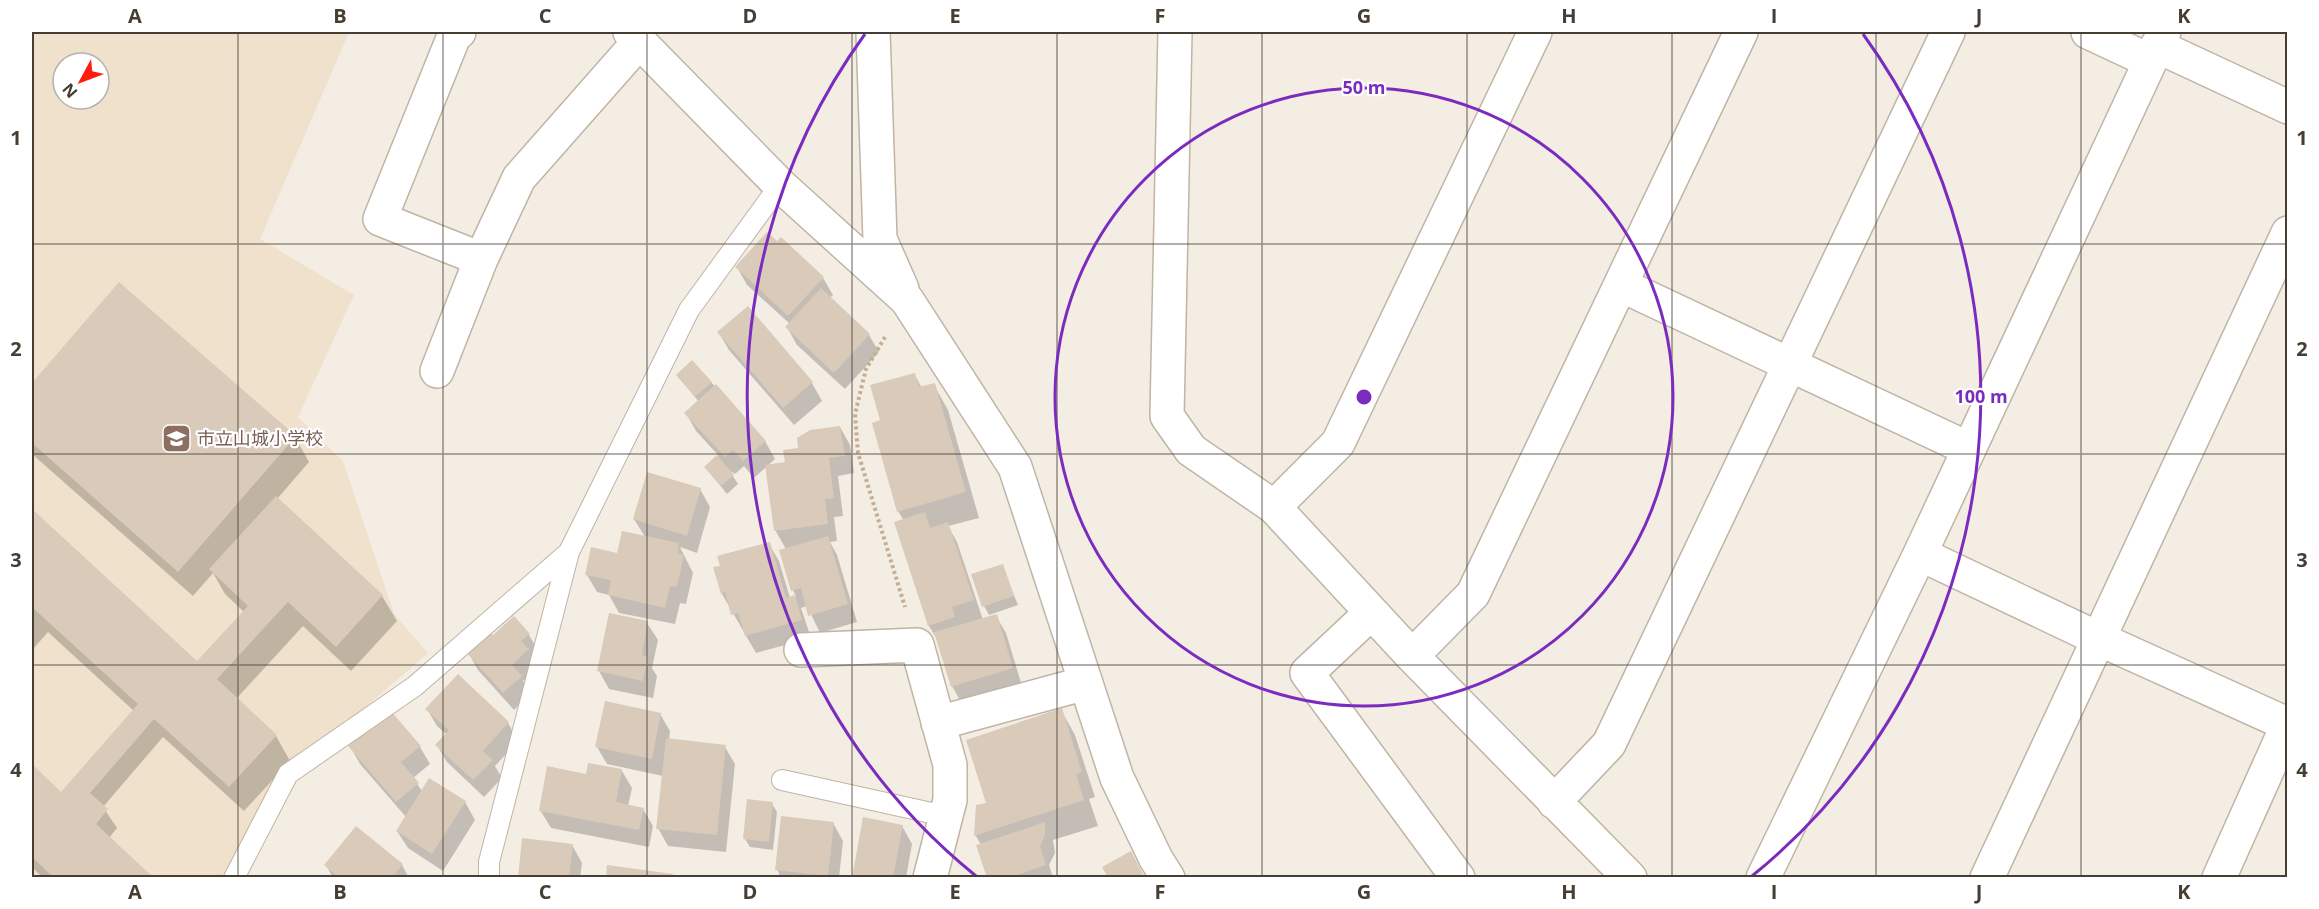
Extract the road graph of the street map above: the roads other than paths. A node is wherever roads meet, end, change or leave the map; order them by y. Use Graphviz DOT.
graph roads {
  1 [pos="459,32"];
  2 [pos="873,32"];
  3 [pos="1175,32"];
  4 [pos="1535,32"];
  5 [pos="1741,32"];
  6 [pos="1948,32"];
  7 [pos="2088,32"];
  8 [pos="634,37"];
  9 [pos="2157,46"];
  10 [pos="2288,107"];
  11 [pos="780,185"];
  12 [pos="2288,233"];
  13 [pos="481,259"];
  14 [pos="1621,285"];
  15 [pos="907,300"];
  16 [pos="1788,365"];
  17 [pos="437,371"];
  18 [pos="1969,449"];
  19 [pos="1274,507"];
  20 [pos="569,552"];
  21 [pos="1920,554"];
  22 [pos="1371,614"];
  23 [pos="2097,638"];
  24 [pos="801,650"];
  25 [pos="1412,656"];
  26 [pos="1086,683"];
  27 [pos="939,723"];
  28 [pos="2287,724"];
  29 [pos="782,780"];
  30 [pos="1554,801"];
  31 [pos="945,816"];
  32 [pos="234,878"];
  33 [pos="489,878"];
  34 [pos="930,878"];
  35 [pos="1168,878"];
  36 [pos="1458,878"];
  37 [pos="1630,878"];
  38 [pos="1763,878"];
  39 [pos="1987,878"];
  40 [pos="2219,878"];
  1 -- 13 [label="street"];
  2 -- 15 [label="street"];
  3 -- 19 [label="street"];
  4 -- 19 [label="street"];
  5 -- 14 [label="street"];
  6 -- 16 [label="street"];
  7 -- 9 [label="street"];
  8 -- 11 [label="street"];
  8 -- 13 [label="street"];
  9 -- 10 [label="street"];
  9 -- 18 [label="street"];
  11 -- 15 [label="street"];
  11 -- 20 [label="lane"];
  12 -- 23 [label="street"];
  13 -- 17 [label="street"];
  14 -- 16 [label="street"];
  14 -- 25 [label="street"];
  15 -- 26 [label="street"];
  16 -- 18 [label="street"];
  16 -- 30 [label="street"];
  18 -- 21 [label="street"];
  19 -- 22 [label="street"];
  20 -- 32 [label="lane"];
  20 -- 33 [label="lane"];
  21 -- 23 [label="street"];
  21 -- 38 [label="street"];
  22 -- 25 [label="street"];
  22 -- 36 [label="street"];
  23 -- 28 [label="street"];
  23 -- 39 [label="street"];
  24 -- 27 [label="street"];
  25 -- 30 [label="street"];
  26 -- 27 [label="street"];
  26 -- 35 [label="street"];
  27 -- 31 [label="street"];
  28 -- 40 [label="street"];
  29 -- 31 [label="lane"];
  30 -- 37 [label="street"];
  31 -- 34 [label="street"];
}
